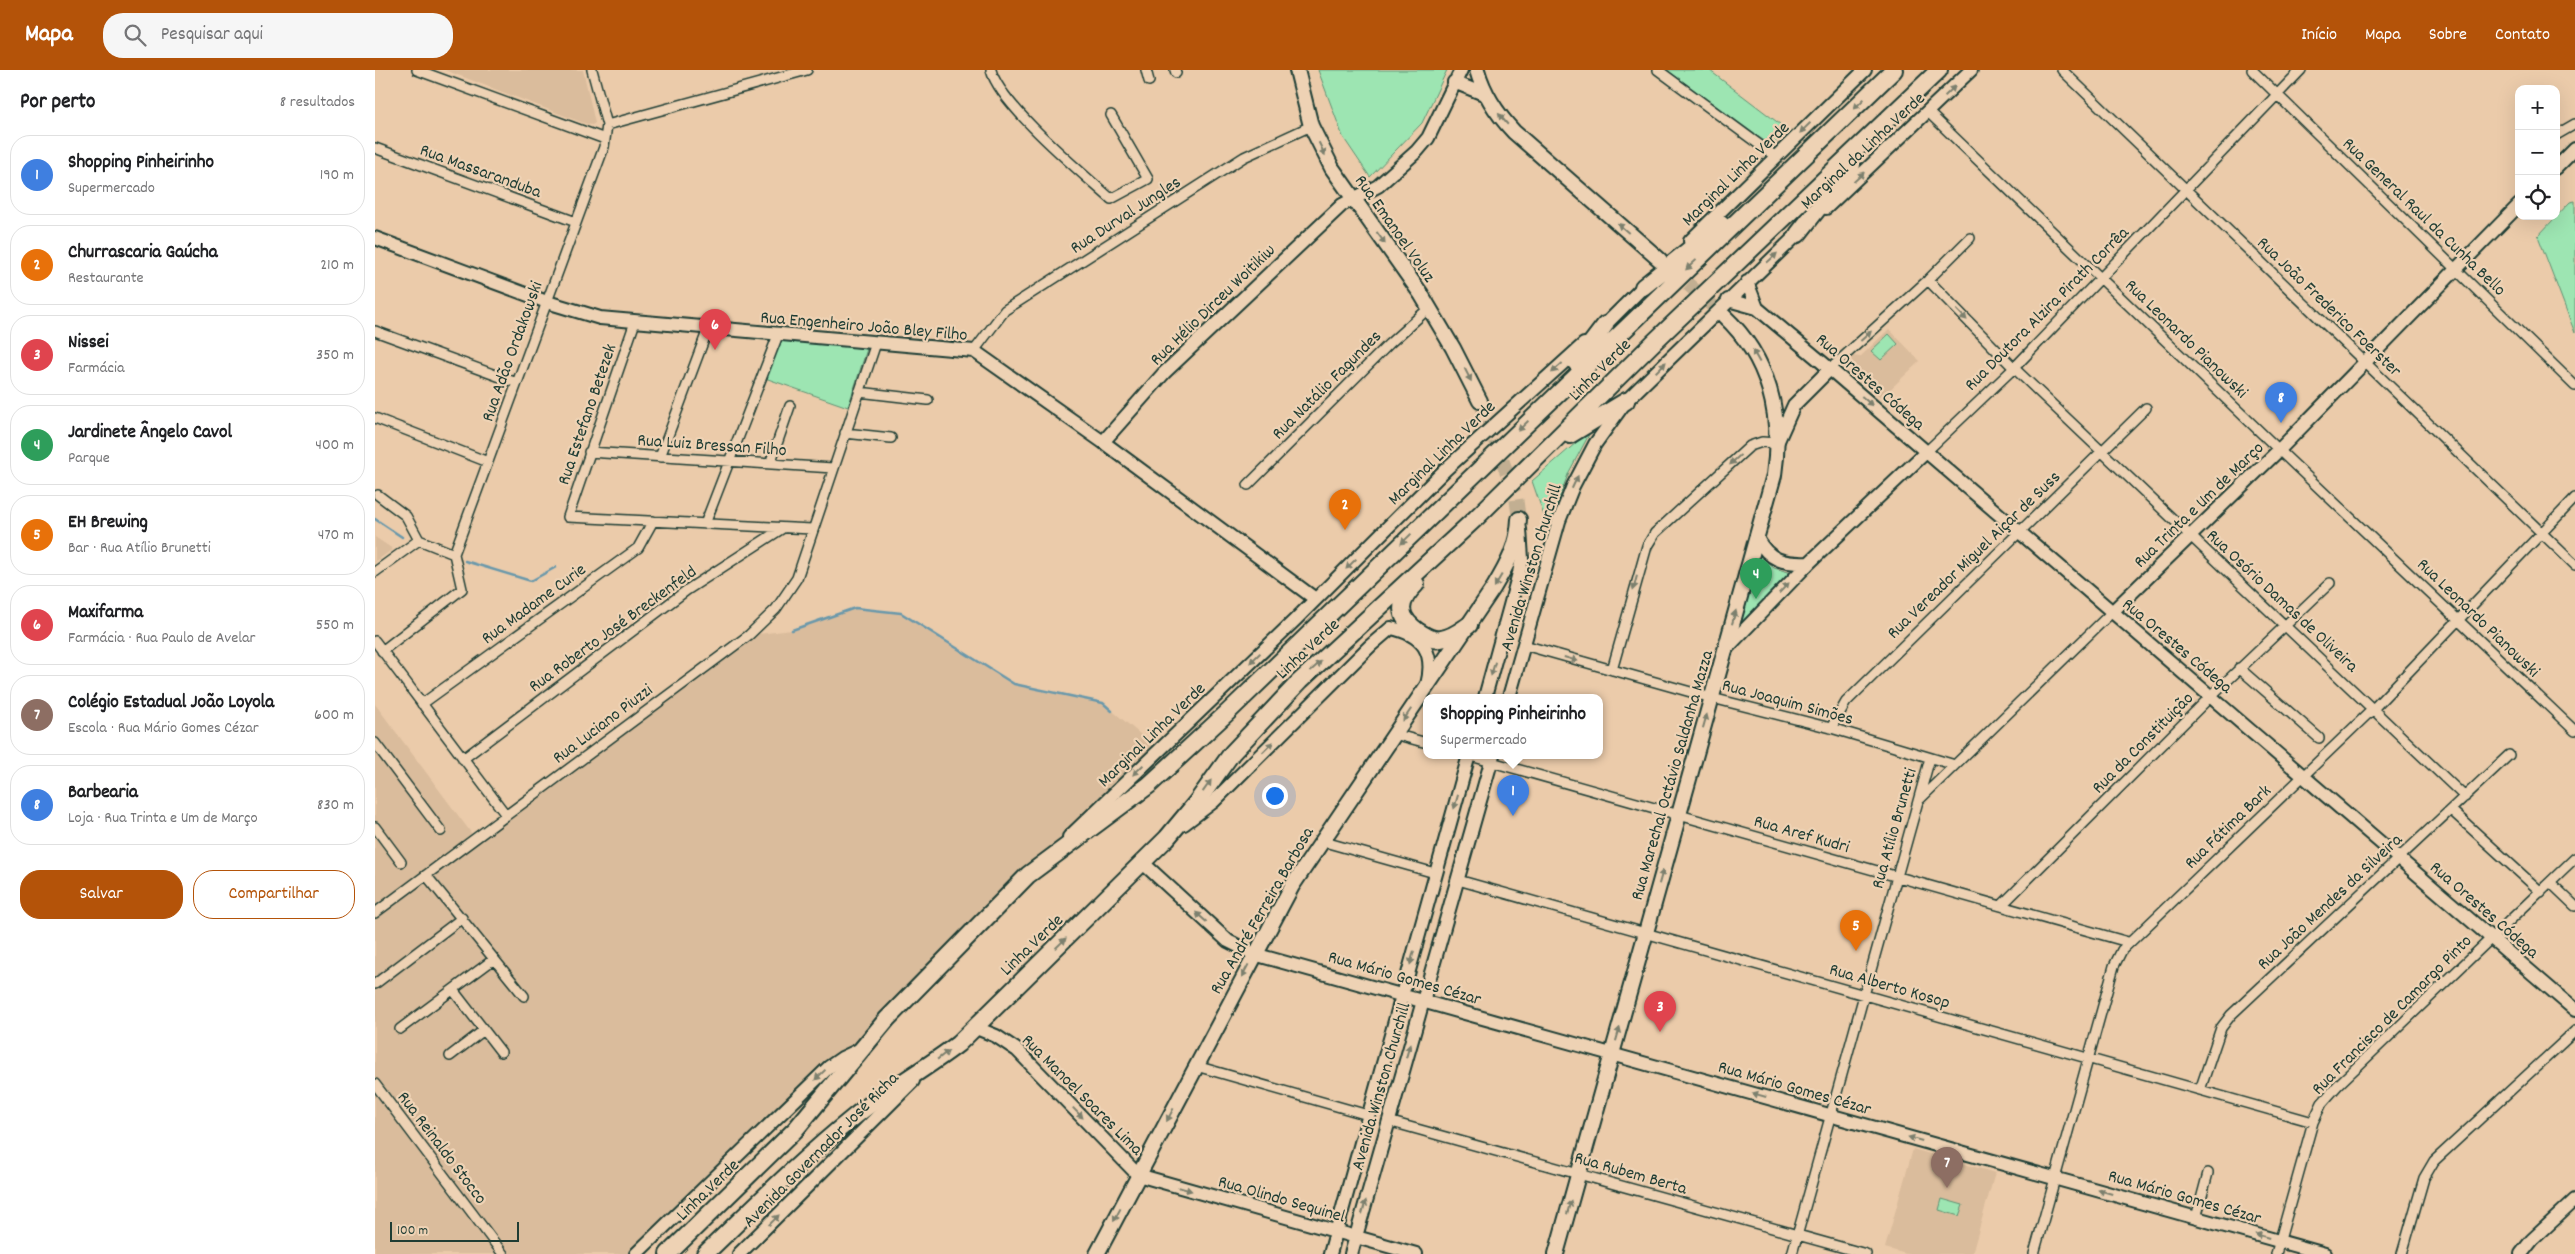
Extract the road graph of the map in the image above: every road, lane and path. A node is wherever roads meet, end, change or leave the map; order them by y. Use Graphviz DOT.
graph roads {
  1 [pos="417,70"];
  2 [pos="592,70"];
  3 [pos="769,70"];
  4 [pos="807,70"];
  5 [pos="991,70"];
  6 [pos="1146,70"];
  7 [pos="1297,70"];
  8 [pos="1461,70"];
  9 [pos="1477,70"];
  10 [pos="1658,70"];
  11 [pos="1865,70"];
  12 [pos="1893,70"];
  13 [pos="1939,70"];
  14 [pos="1971,70"];
  15 [pos="2062,70"];
  16 [pos="2252,70"];
  17 [pos="2301,70"];
  18 [pos="771,80"];
  19 [pos="1149,81"];
  20 [pos="1454,82"];
  21 [pos="1486,95"];
  22 [pos="2278,95"];
  23 [pos="1901,107"];
  24 [pos="1928,112"];
  25 [pos="1111,115"];
  26 [pos="2575,124"];
  27 [pos="607,125"];
  28 [pos="1311,126"];
  29 [pos="2560,133"];
  30 [pos="605,139"];
  31 [pos="375,148"];
  32 [pos="2575,149"];
  33 [pos="1812,151"];
  34 [pos="1776,157"];
  35 [pos="2560,164"];
  36 [pos="2186,189"];
  37 [pos="1352,199"];
  38 [pos="2515,209"];
  39 [pos="577,222"];
  40 [pos="1798,234"];
  41 [pos="375,238"];
  42 [pos="1970,238"];
  43 [pos="1660,260"];
  44 [pos="2455,268"];
  45 [pos="2102,277"];
  46 [pos="1928,280"];
  47 [pos="1747,282"];
  48 [pos="1643,287"];
  49 [pos="1728,300"];
  50 [pos="547,302"];
  51 [pos="1429,308"];
  52 [pos="1757,308"];
  53 [pos="1724,316"];
  54 [pos="635,322"];
  55 [pos="1605,325"];
  56 [pos="708,329"];
  57 [pos="375,331"];
  58 [pos="778,335"];
  59 [pos="876,343"];
  60 [pos="974,351"];
  61 [pos="2365,362"];
  62 [pos="2014,368"];
  63 [pos="1830,369"];
  64 [pos="517,383"];
  65 [pos="2575,386"];
  66 [pos="859,392"];
  67 [pos="928,400"];
  68 [pos="1480,401"];
  69 [pos="1626,401"];
  70 [pos="1773,401"];
  71 [pos="1547,402"];
  72 [pos="1794,405"];
  73 [pos="790,406"];
  74 [pos="2146,408"];
  75 [pos="375,418"];
  76 [pos="845,433"];
  77 [pos="891,438"];
  78 [pos="1103,442"];
  79 [pos="1777,443"];
  80 [pos="1549,448"];
  81 [pos="2279,450"];
  82 [pos="2101,451"];
  83 [pos="589,452"];
  84 [pos="1926,452"];
  85 [pos="660,457"];
  86 [pos="729,461"];
  87 [pos="488,462"];
  88 [pos="770,464"];
  89 [pos="833,468"];
  90 [pos="1248,485"];
  91 [pos="378,495"];
  92 [pos="2575,498"];
  93 [pos="1476,518"];
  94 [pos="1519,519"];
  95 [pos="653,521"];
  96 [pos="705,524"];
  97 [pos="783,528"];
  98 [pos="812,530"];
  99 [pos="2019,532"];
  100 [pos="2542,532"];
  101 [pos="2191,536"];
  102 [pos="1757,538"];
  103 [pos="419,540"];
  104 [pos="454,554"];
  105 [pos="1809,563"];
  106 [pos="2575,565"];
  107 [pos="375,572"];
  108 [pos="2330,583"];
  109 [pos="1314,598"];
  110 [pos="2112,612"];
  111 [pos="2459,620"];
  112 [pos="2285,624"];
  113 [pos="1469,625"];
  114 [pos="375,641"];
  115 [pos="1524,645"];
  116 [pos="1726,648"];
  117 [pos="382,651"];
  118 [pos="2239,668"];
  119 [pos="1612,670"];
  120 [pos="1427,685"];
  121 [pos="1486,694"];
  122 [pos="1510,694"];
  123 [pos="2211,696"];
  124 [pos="1712,698"];
  125 [pos="422,704"];
  126 [pos="2373,708"];
  127 [pos="1831,728"];
  128 [pos="2575,731"];
  129 [pos="1394,734"];
  130 [pos="2319,738"];
  131 [pos="1423,742"];
  132 [pos="375,743"];
  133 [pos="2509,756"];
  134 [pos="1930,758"];
  135 [pos="463,759"];
  136 [pos="1467,759"];
  137 [pos="1492,759"];
  138 [pos="1495,759"];
  139 [pos="1955,765"];
  140 [pos="2303,775"];
  141 [pos="2465,797"];
  142 [pos="1918,800"];
  143 [pos="2451,810"];
  144 [pos="506,815"];
  145 [pos="1679,815"];
  146 [pos="375,827"];
  147 [pos="441,831"];
  148 [pos="1167,838"];
  149 [pos="1321,841"];
  150 [pos="2575,858"];
  151 [pos="2399,859"];
  152 [pos="1044,861"];
  153 [pos="401,862"];
  154 [pos="1143,863"];
  155 [pos="1435,873"];
  156 [pos="427,875"];
  157 [pos="1897,876"];
  158 [pos="1458,880"];
  159 [pos="2551,883"];
  160 [pos="2541,892"];
  161 [pos="2001,906"];
  162 [pos="2575,906"];
  163 [pos="375,914"];
  164 [pos="462,918"];
  165 [pos="1646,933"];
  166 [pos="2491,937"];
  167 [pos="2128,942"];
  168 [pos="1255,954"];
  169 [pos="493,959"];
  170 [pos="375,984"];
  171 [pos="453,990"];
  172 [pos="1402,994"];
  173 [pos="1864,995"];
  174 [pos="524,996"];
  175 [pos="1423,1000"];
  176 [pos="2575,1010"];
  177 [pos="974,1027"];
  178 [pos="400,1029"];
  179 [pos="484,1030"];
  180 [pos="2575,1031"];
  181 [pos="861,1049"];
  182 [pos="501,1052"];
  183 [pos="1612,1053"];
  184 [pos="450,1056"];
  185 [pos="2089,1058"];
  186 [pos="1196,1066"];
  187 [pos="926,1068"];
  188 [pos="375,1084"];
  189 [pos="2200,1090"];
  190 [pos="1368,1115"];
  191 [pos="1830,1115"];
  192 [pos="1389,1121"];
  193 [pos="2313,1122"];
  194 [pos="2208,1173"];
  195 [pos="1578,1174"];
  196 [pos="1138,1176"];
  197 [pos="2055,1178"];
  198 [pos="2575,1200"];
  199 [pos="2196,1218"];
  200 [pos="1336,1231"];
  201 [pos="1797,1235"];
  202 [pos="1355,1237"];
  203 [pos="2280,1241"];
  204 [pos="2320,1253"];
  205 [pos="503,1254"];
  206 [pos="636,1254"];
  207 [pos="668,1254"];
  208 [pos="705,1254"];
  209 [pos="739,1254"];
  210 [pos="1097,1254"];
  211 [pos="1330,1254"];
  212 [pos="1351,1254"];
  213 [pos="1417,1254"];
  214 [pos="1556,1254"];
  215 [pos="1792,1254"];
  216 [pos="1866,1254"];
  217 [pos="2034,1254"];
  218 [pos="2276,1254"];
  219 [pos="2402,1254"];
  220 [pos="2521,1254"];
  1 -- 30 [label="street"];
  2 -- 27 [label="street"];
  3 -- 18 [label="street"];
  4 -- 18 [label="street"];
  5 -- 25 [label="street"];
  6 -- 19 [label="street"];
  7 -- 28 [label="main road, Rua Emanoel Voluz"];
  8 -- 20 [label="main road, Rua Hélio Dirceu Woitikiw"];
  9 -- 21 [label="main road"];
  10 -- 34 [label="street"];
  11 -- 34 [label="main road, Marginal Linha Verde, one-way"];
  12 -- 33 [label="highway, Linha Verde, one-way"];
  13 -- 23 [label="highway, Linha Verde"];
  24 -- 14 [label="main road, Marginal da Linha Verde, one-way"];
  15 -- 36 [label="street, Rua João Frederico Foerster"];
  16 -- 22 [label="street, Rua General Raul da Cunha Bello"];
  17 -- 22 [label="street, Rua Doutora Alzira Pirath Corrêa"];
  18 -- 27 [label="street"];
  20 -- 21 [label="main road"];
  20 -- 37 [label="main road, Rua Hélio Dirceu Woitikiw"];
  43 -- 21 [label="main road, one-way"];
  22 -- 36 [label="street, Rua Doutora Alzira Pirath Corrêa"];
  22 -- 44 [label="street, Rua General Raul da Cunha Bello"];
  23 -- 40 [label="highway"];
  23 -- 80 [label="highway, Linha Verde"];
  40 -- 24 [label="main road, Marginal da Linha Verde, one-way"];
  24 -- 45 [label="street, Rua Leonardo Pianowski"];
  26 -- 29 [label="street"];
  27 -- 30 [label="street, Rua Adão Ordakowski"];
  28 -- 37 [label="main road, Rua Emanoel Voluz, one-way"];
  28 -- 60 [label="street, Rua Durval Jungles"];
  30 -- 39 [label="street, Rua Adão Ordakowski"];
  31 -- 39 [label="street, Rua Massaranduba"];
  32 -- 35 [label="main road"];
  33 -- 48 [label="highway"];
  33 -- 71 [label="highway, Linha Verde, one-way"];
  34 -- 48 [label="main road, Marginal Linha Verde"];
  36 -- 45 [label="street, Rua Doutora Alzira Pirath Corrêa"];
  36 -- 61 [label="street, Rua João Frederico Foerster"];
  37 -- 51 [label="main road, Rua Emanoel Voluz, one-way"];
  37 -- 78 [label="main road, Rua Hélio Dirceu Woitikiw"];
  38 -- 44 [label="main road, Rua Trinta e Um de Março"];
  39 -- 50 [label="street, Rua Adão Ordakowski"];
  47 -- 40 [label="main road, one-way"];
  41 -- 50 [label="main road, Rua Engenheiro João Bley Filho"];
  42 -- 46 [label="street"];
  44 -- 61 [label="main road, Rua Trinta e Um de Março"];
  44 -- 65 [label="street, Rua General Raul da Cunha Bello"];
  45 -- 62 [label="street, Rua Doutora Alzira Pirath Corrêa"];
  45 -- 81 [label="street, Rua Leonardo Pianowski"];
  46 -- 62 [label="street, Rua Osório Damas de Oliveira, one-way"];
  63 -- 46 [label="street, one-way"];
  47 -- 49 [label="main road"];
  47 -- 52 [label="main road, Rua Orestes Códega"];
  48 -- 55 [label="main road, Marginal Linha Verde"];
  49 -- 52 [label="main road, Rua Orestes Códega"];
  69 -- 49 [label="main road, one-way"];
  50 -- 54 [label="main road, Rua Engenheiro João Bley Filho"];
  50 -- 64 [label="street, Rua Adão Ordakowski"];
  51 -- 68 [label="main road, Rua Emanoel Voluz, one-way"];
  51 -- 90 [label="street, Rua Natálio Fagundes"];
  52 -- 63 [label="main road, Rua Orestes Códega"];
  70 -- 53 [label="main road, Rua Marechal Octávio Saldanha Mazza, one-way"];
  54 -- 56 [label="main road, Rua Engenheiro João Bley Filho"];
  54 -- 83 [label="street, Rua Estefano Betezek"];
  55 -- 71 [label="highway"];
  55 -- 109 [label="main road, Marginal Linha Verde, one-way"];
  56 -- 58 [label="main road, Rua Engenheiro João Bley Filho"];
  56 -- 85 [label="street"];
  57 -- 64 [label="street"];
  58 -- 59 [label="main road, Rua Engenheiro João Bley Filho"];
  58 -- 86 [label="street"];
  59 -- 60 [label="main road, Rua Engenheiro João Bley Filho"];
  59 -- 66 [label="street, Rua Luciano Piuzzi"];
  60 -- 78 [label="main road, Rua Engenheiro João Bley Filho"];
  61 -- 81 [label="main road, Rua Trinta e Um de Março"];
  61 -- 100 [label="street, Rua João Frederico Foerster"];
  62 -- 82 [label="street, Rua Osório Damas de Oliveira"];
  62 -- 84 [label="street, Rua Doutora Alzira Pirath Corrêa"];
  63 -- 72 [label="main road"];
  63 -- 84 [label="main road, Rua Orestes Códega, one-way"];
  64 -- 87 [label="street, Rua Adão Ordakowski"];
  66 -- 67 [label="street"];
  66 -- 76 [label="street, Rua Luciano Piuzzi"];
  69 -- 80 [label="highway"];
  115 -- 69 [label="main road, Avenida Winston Churchill, one-way"];
  70 -- 72 [label="main road"];
  70 -- 79 [label="main road, Rua Marechal Octávio Saldanha Mazza"];
  71 -- 152 [label="highway, Linha Verde, one-way"];
  72 -- 79 [label="main road"];
  73 -- 88 [label="street"];
  74 -- 82 [label="street, Rua Vereador Miguel Aiçar de Suss"];
  75 -- 87 [label="street"];
  76 -- 77 [label="street"];
  76 -- 89 [label="street, Rua Luciano Piuzzi"];
  78 -- 109 [label="main road, Rua Engenheiro João Bley Filho"];
  79 -- 102 [label="main road, Rua Marechal Octávio Saldanha Mazza"];
  79 -- 119 [label="street, one-way"];
  80 -- 93 [label="highway, Linha Verde"];
  81 -- 101 [label="main road, Rua Trinta e Um de Março"];
  81 -- 111 [label="street, Rua Leonardo Pianowski"];
  82 -- 99 [label="street, Rua Vereador Miguel Aiçar de Suss"];
  82 -- 101 [label="street, Rua Osório Damas de Oliveira"];
  83 -- 85 [label="street, Rua Luiz Bressan Filho"];
  83 -- 95 [label="street, Rua Estefano Betezek"];
  84 -- 99 [label="main road, Rua Orestes Códega"];
  84 -- 105 [label="main road, Rua Doutora Alzira Pirath Corrêa"];
  85 -- 86 [label="street, Rua Luiz Bressan Filho"];
  86 -- 88 [label="street, Rua Luiz Bressan Filho"];
  86 -- 96 [label="street"];
  87 -- 104 [label="street, Rua Adão Ordakowski"];
  88 -- 89 [label="street, Rua Luiz Bressan Filho"];
  89 -- 98 [label="street, Rua Luciano Piuzzi"];
  91 -- 103 [label="street"];
  92 -- 100 [label="street, Rua Fátima Bark"];
  93 -- 113 [label="highway"];
  148 -- 93 [label="highway, Linha Verde, one-way"];
  94 -- 113 [label="main road, Rua André Ferreira Barbosa, one-way"];
  94 -- 121 [label="main road, Avenida Winston Churchill, one-way"];
  95 -- 96 [label="street"];
  95 -- 125 [label="street, Rua Madame Curie"];
  96 -- 97 [label="street"];
  97 -- 98 [label="street"];
  97 -- 135 [label="street, Rua Roberto José Breckenfeld"];
  98 -- 144 [label="street, Rua Luciano Piuzzi"];
  99 -- 110 [label="main road, Rua Orestes Códega"];
  99 -- 127 [label="street, Rua Vereador Miguel Aiçar de Suss"];
  100 -- 106 [label="street, Rua João Frederico Foerster"];
  100 -- 111 [label="street, Rua Fátima Bark"];
  101 -- 110 [label="main road, Rua Trinta e Um de Março"];
  101 -- 112 [label="street, Rua Osório Damas de Oliveira"];
  102 -- 105 [label="main road"];
  116 -- 102 [label="main road, Rua Marechal Octávio Saldanha Mazza, one-way"];
  103 -- 104 [label="street"];
  103 -- 107 [label="street"];
  104 -- 117 [label="street"];
  116 -- 105 [label="main road, Rua Doutora Alzira Pirath Corrêa, one-way"];
  108 -- 112 [label="street, Rua da Constituição"];
  109 -- 152 [label="main road, Marginal Linha Verde, one-way"];
  110 -- 123 [label="main road, Rua Orestes Códega"];
  110 -- 139 [label="street, Rua Trinta e Um de Março"];
  111 -- 126 [label="street, Rua Fátima Bark"];
  111 -- 128 [label="street, Rua Leonardo Pianowski"];
  112 -- 118 [label="street, Rua da Constituição"];
  112 -- 126 [label="street, Rua Osório Damas de Oliveira"];
  113 -- 120 [label="main road, Rua André Ferreira Barbosa"];
  114 -- 117 [label="street"];
  115 -- 119 [label="street, Rua Joaquim Simões, one-way"];
  115 -- 122 [label="main road, Avenida Winston Churchill"];
  116 -- 124 [label="main road, Rua Marechal Octávio Saldanha Mazza"];
  117 -- 125 [label="street"];
  118 -- 123 [label="street, Rua da Constituição"];
  118 -- 130 [label="street"];
  119 -- 124 [label="street, Rua Joaquim Simões"];
  120 -- 129 [label="main road, Rua André Ferreira Barbosa, one-way"];
  148 -- 120 [label="main road, one-way"];
  123 -- 140 [label="main road, Rua Orestes Códega"];
  123 -- 161 [label="street, Rua da Constituição"];
  124 -- 127 [label="street, Rua Joaquim Simões"];
  145 -- 124 [label="main road, Rua Marechal Octávio Saldanha Mazza, one-way"];
  125 -- 135 [label="street"];
  126 -- 140 [label="street, Rua Fátima Bark"];
  126 -- 141 [label="street, Rua Osório Damas de Oliveira"];
  127 -- 134 [label="street, Rua Joaquim Simões"];
  129 -- 131 [label="street"];
  129 -- 149 [label="main road, Rua André Ferreira Barbosa"];
  132 -- 147 [label="street"];
  133 -- 141 [label="street, Rua João Mendes da Silveira"];
  134 -- 139 [label="street, Rua Joaquim Simões"];
  134 -- 142 [label="street, Rua Atílio Brunetti"];
  135 -- 144 [label="street"];
  136 -- 155 [label="main road, Avenida Winston Churchill, one-way"];
  137 -- 158 [label="main road, Avenida Winston Churchill"];
  138 -- 145 [label="street, Rua Aref Kudri"];
  139 -- 142 [label="street, Rua Trinta e Um de Março"];
  140 -- 151 [label="main road, Rua Orestes Códega"];
  140 -- 167 [label="street, Rua Fátima Bark"];
  141 -- 143 [label="street, Rua João Mendes da Silveira"];
  142 -- 157 [label="street, Rua Atílio Brunetti"];
  143 -- 151 [label="street, Rua João Mendes da Silveira"];
  143 -- 160 [label="street"];
  144 -- 156 [label="street, Rua Luciano Piuzzi"];
  145 -- 157 [label="street, Rua Aref Kudri"];
  165 -- 145 [label="main road, Rua Marechal Octávio Saldanha Mazza, one-way"];
  146 -- 153 [label="street"];
  148 -- 154 [label="highway, Linha Verde"];
  149 -- 155 [label="street"];
  149 -- 168 [label="main road, Rua André Ferreira Barbosa"];
  150 -- 159 [label="street, Rua Francisco de Camargo Pinto"];
  151 -- 166 [label="main road, Rua Orestes Códega"];
  151 -- 189 [label="street, Rua João Mendes da Silveira"];
  152 -- 181 [label="highway, Linha Verde"];
  168 -- 154 [label="main road, Rua Mário Gomes Cézar, one-way"];
  177 -- 154 [label="highway, Linha Verde, one-way"];
  155 -- 172 [label="main road, Avenida Winston Churchill, one-way"];
  156 -- 163 [label="street, Rua Luciano Piuzzi"];
  156 -- 164 [label="street"];
  157 -- 161 [label="street, Rua Aref Kudri"];
  157 -- 173 [label="street, Rua Atílio Brunetti"];
  158 -- 165 [label="street, Rua Alberto Kosop"];
  158 -- 175 [label="main road, Avenida Winston Churchill"];
  159 -- 160 [label="street, Rua Francisco de Camargo Pinto"];
  159 -- 162 [label="street"];
  160 -- 166 [label="street, Rua Francisco de Camargo Pinto"];
  161 -- 167 [label="street, Rua Aref Kudri"];
  164 -- 169 [label="street"];
  164 -- 170 [label="street"];
  165 -- 173 [label="street, Rua Alberto Kosop"];
  183 -- 165 [label="main road, Rua Marechal Octávio Saldanha Mazza, one-way"];
  166 -- 176 [label="main road, Rua Orestes Códega"];
  166 -- 193 [label="street, Rua Francisco de Camargo Pinto"];
  167 -- 185 [label="street, Rua Fátima Bark"];
  168 -- 172 [label="main road, Rua Mário Gomes Cézar"];
  168 -- 186 [label="main road, Rua André Ferreira Barbosa, one-way"];
  169 -- 171 [label="street"];
  169 -- 174 [label="street"];
  171 -- 178 [label="street"];
  171 -- 179 [label="street"];
  172 -- 175 [label="main road, Rua Mário Gomes Cézar"];
  172 -- 190 [label="main road, Avenida Winston Churchill"];
  173 -- 185 [label="street, Rua Alberto Kosop"];
  173 -- 191 [label="street, Rua Atílio Brunetti"];
  175 -- 183 [label="main road, Rua Mário Gomes Cézar"];
  192 -- 175 [label="main road, Avenida Winston Churchill, one-way"];
  187 -- 177 [label="highway, Linha Verde, one-way"];
  177 -- 196 [label="main road, Rua Manoel Soares Lima, one-way"];
  179 -- 182 [label="street"];
  179 -- 184 [label="street"];
  180 -- 219 [label="street"];
  181 -- 206 [label="main road, one-way"];
  181 -- 207 [label="highway, Linha Verde"];
  191 -- 183 [label="main road, Rua Mário Gomes Cézar, one-way"];
  183 -- 195 [label="main road, Rua Marechal Octávio Saldanha Mazza"];
  185 -- 189 [label="street, Rua Alberto Kosop"];
  185 -- 197 [label="street, Rua Fátima Bark"];
  186 -- 190 [label="street"];
  186 -- 196 [label="main road, Rua André Ferreira Barbosa, one-way"];
  187 -- 208 [label="highway, Linha Verde"];
  209 -- 187 [label="main road, Avenida Governador José Richa, one-way"];
  188 -- 205 [label="street, Rua Reinaldo Stocco"];
  189 -- 193 [label="street, Rua Alberto Kosop"];
  190 -- 200 [label="main road, Avenida Winston Churchill"];
  197 -- 191 [label="main road, Rua Mário Gomes Cézar, one-way"];
  191 -- 201 [label="street, Rua Atílio Brunetti"];
  192 -- 195 [label="street, Rua Rubem Berta"];
  202 -- 192 [label="main road, Avenida Winston Churchill, one-way"];
  193 -- 203 [label="street, Rua Francisco de Camargo Pinto"];
  194 -- 199 [label="street"];
  195 -- 201 [label="street, Rua Rubem Berta"];
  214 -- 195 [label="main road, Rua Marechal Octávio Saldanha Mazza, one-way"];
  196 -- 200 [label="main road, Rua Olindo Sequinel, one-way"];
  196 -- 210 [label="main road, Rua André Ferreira Barbosa, one-way"];
  199 -- 197 [label="main road, Rua Mário Gomes Cézar, one-way"];
  197 -- 217 [label="street, Rua Fátima Bark"];
  198 -- 220 [label="main road"];
  203 -- 199 [label="main road, Rua Mário Gomes Cézar, one-way"];
  200 -- 202 [label="main road, Rua Olindo Sequinel"];
  200 -- 211 [label="main road, Avenida Winston Churchill"];
  201 -- 215 [label="street, Rua Atílio Brunetti"];
  201 -- 216 [label="street, Rua Rubem Berta"];
  202 -- 212 [label="main road, Avenida Winston Churchill"];
  202 -- 213 [label="main road, Rua Olindo Sequinel"];
  203 -- 204 [label="main road, Rua Mário Gomes Cézar"];
  203 -- 218 [label="street, Rua Francisco de Camargo Pinto"];
}
